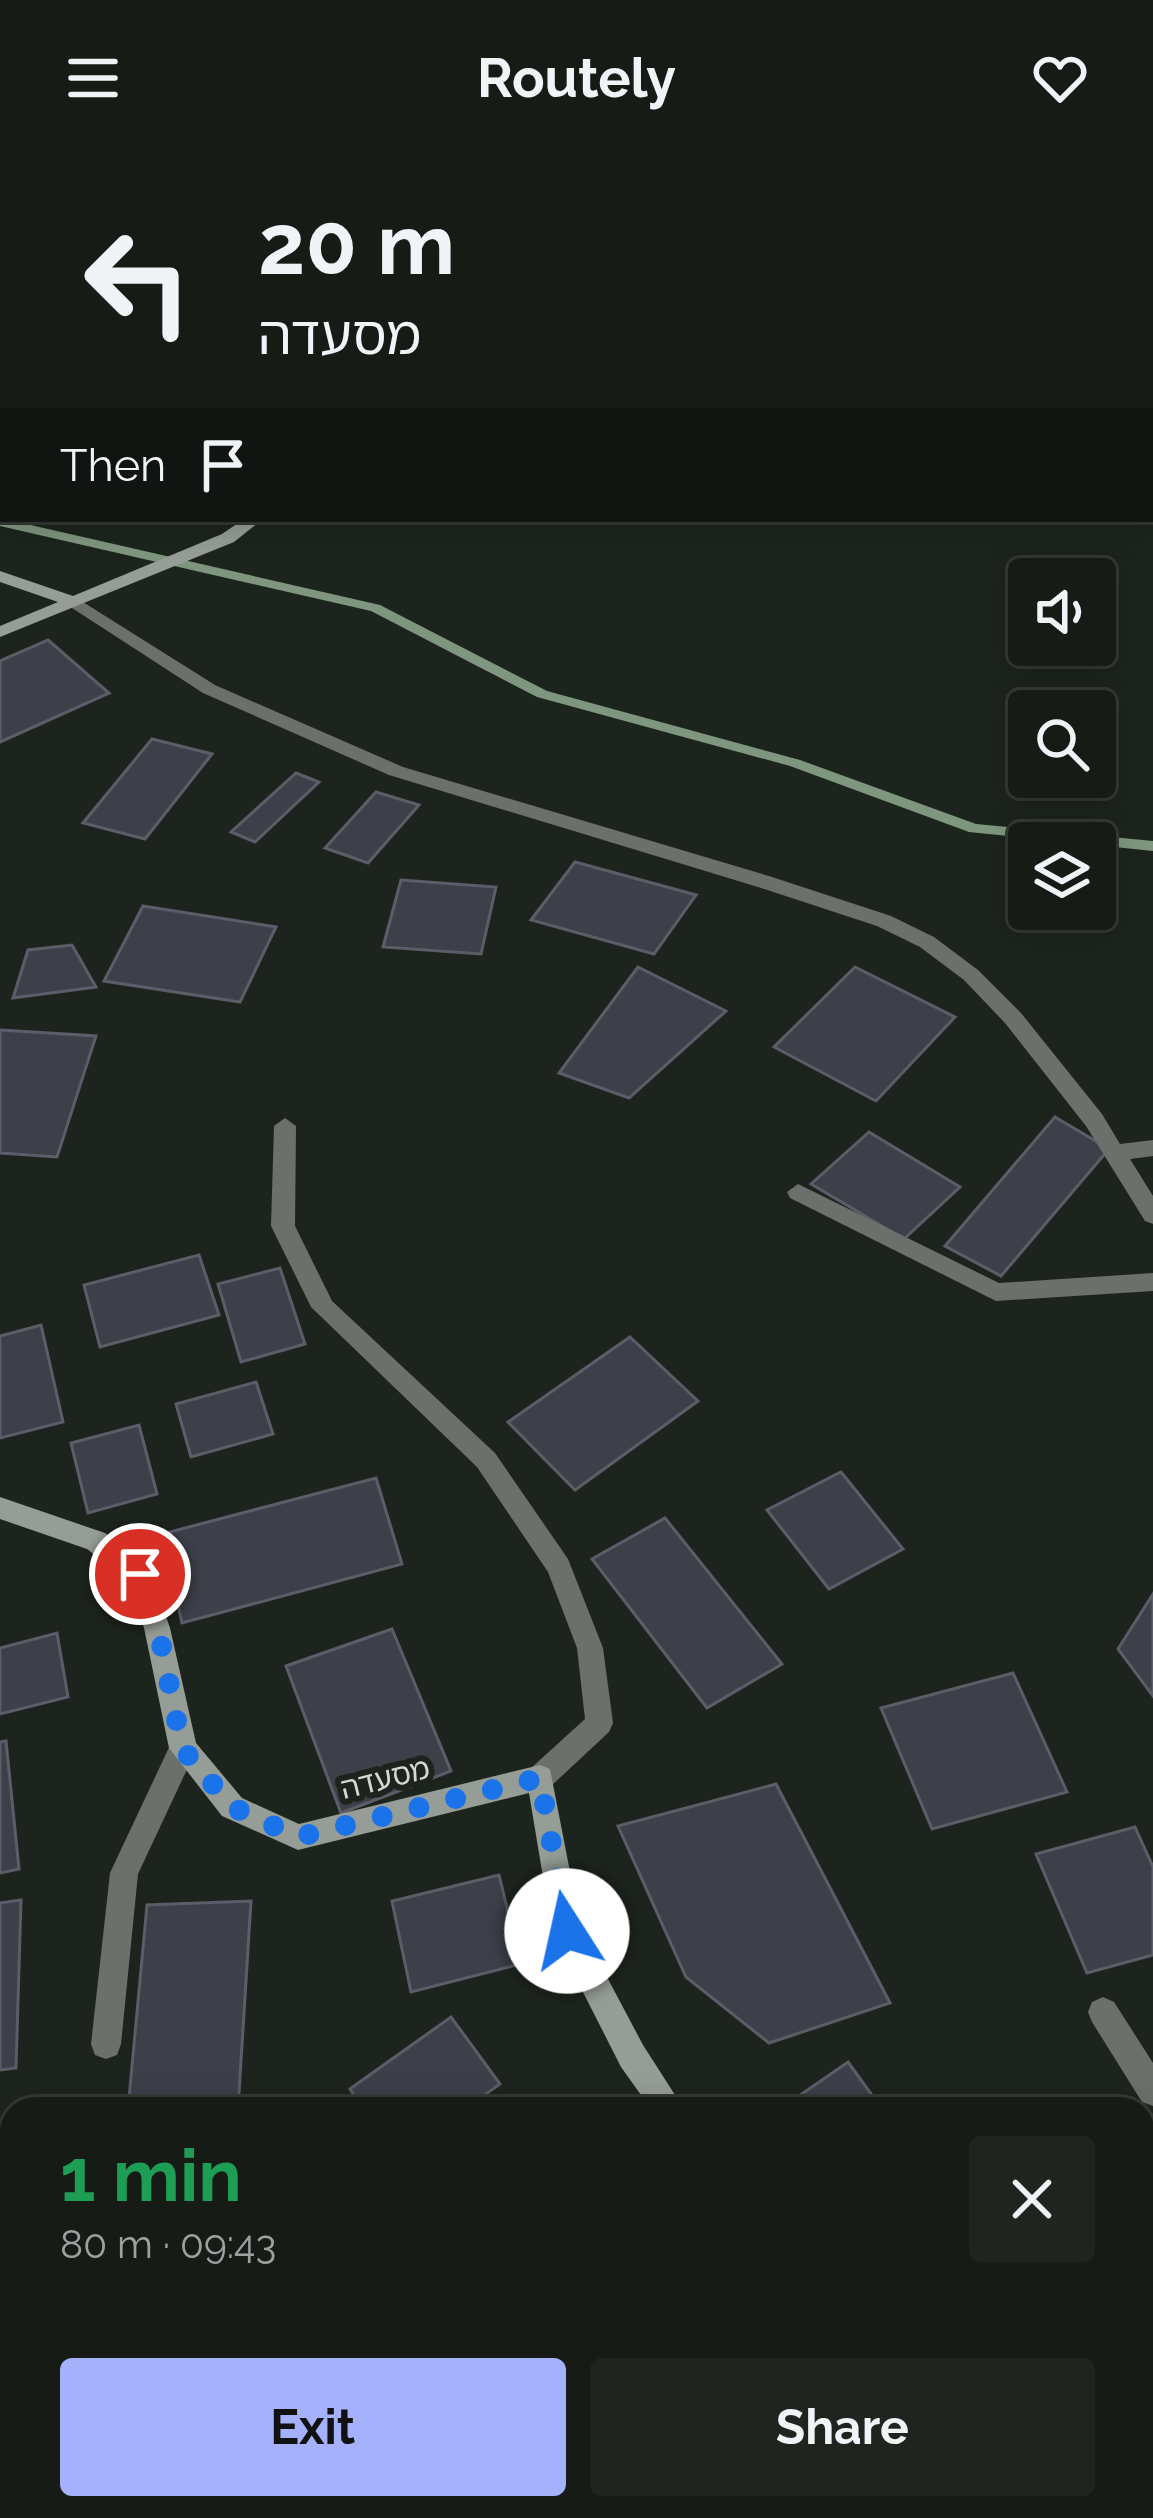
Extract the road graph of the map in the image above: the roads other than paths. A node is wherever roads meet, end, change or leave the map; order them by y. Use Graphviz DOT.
graph roads {
  1 [pos="251,522"];
  2 [pos="0,576"];
  3 [pos="75,602"];
  4 [pos="0,632"];
  5 [pos="284,1126"];
  6 [pos="1153,1148"];
  7 [pos="1114,1153"];
  8 [pos="798,1192"];
  9 [pos="1153,1215"];
  10 [pos="1153,1282"];
  11 [pos="0,1508"];
  12 [pos="182,1748"];
  13 [pos="540,1778"];
  14 [pos="1103,2012"];
  15 [pos="106,2044"];
  16 [pos="1153,2091"];
  17 [pos="661,2097"];
  1 -- 3 [label="street"];
  2 -- 3 [label="street"];
  3 -- 4 [label="street"];
  3 -- 7 [label="street"];
  5 -- 13 [label="street"];
  6 -- 7 [label="street"];
  7 -- 9 [label="street"];
  8 -- 10 [label="street"];
  11 -- 12 [label="street, מסעדה"];
  12 -- 13 [label="street, מסעדה"];
  12 -- 15 [label="street"];
  13 -- 17 [label="street"];
  14 -- 16 [label="street"];
}
